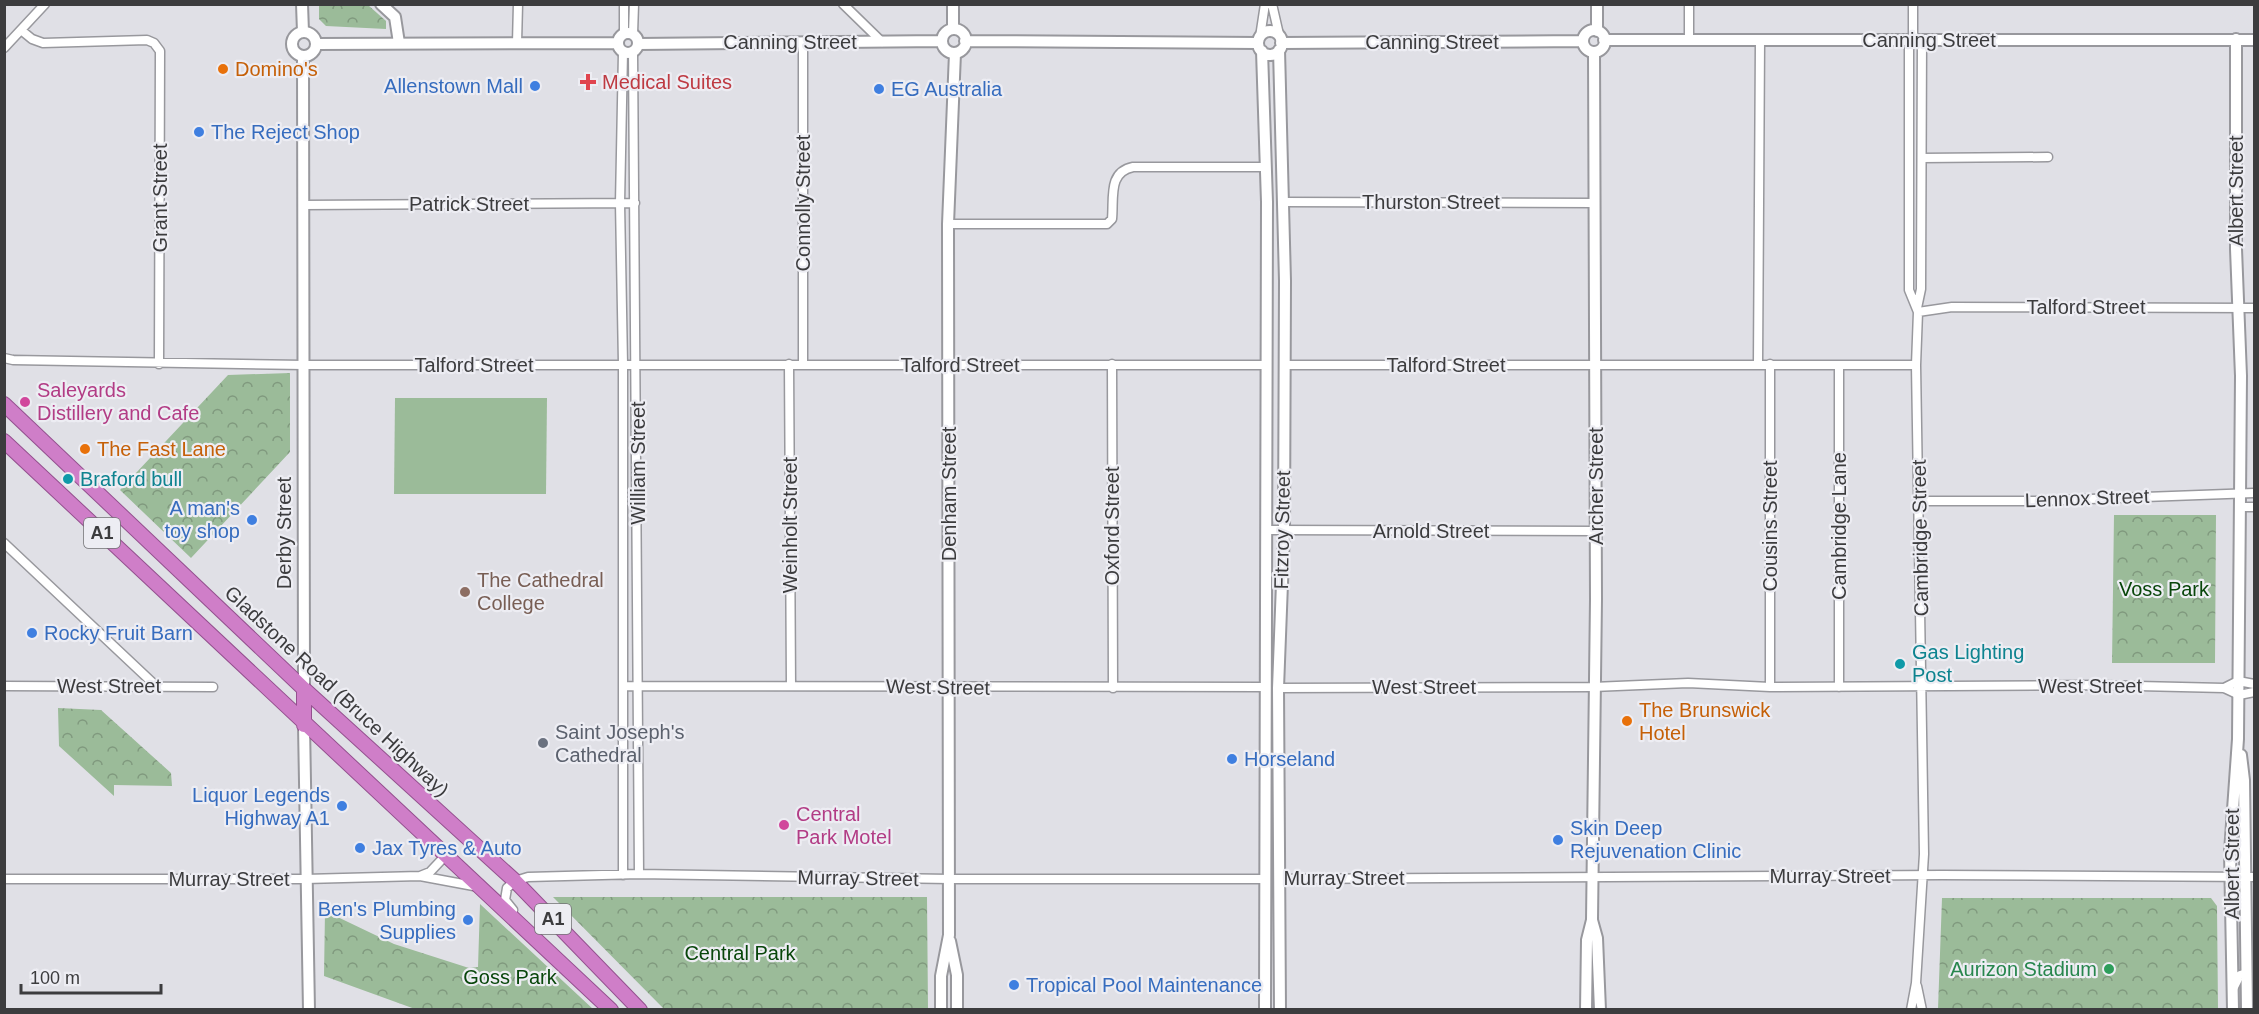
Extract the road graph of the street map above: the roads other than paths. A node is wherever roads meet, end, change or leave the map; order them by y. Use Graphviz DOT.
graph roads {
  1 [pos="45,4"];
  2 [pos="302,4"];
  3 [pos="381,4"];
  4 [pos="518,4"];
  5 [pos="624,4"];
  6 [pos="634,4"];
  7 [pos="843,4"];
  8 [pos="953,4"];
  9 [pos="1265,4"];
  10 [pos="1272,4"];
  11 [pos="1597,4"];
  12 [pos="1689,4"];
  13 [pos="1913,4"];
  14 [pos="953,29"];
  15 [pos="21,30"];
  16 [pos="303,32"];
  17 [pos="1601,36"];
  18 [pos="1689,39"];
  19 [pos="1915,39"];
  20 [pos="2236,39"];
  21 [pos="2254,40"];
  22 [pos="942,41"];
  23 [pos="965,41"];
  24 [pos="1583,41"];
  25 [pos="1760,41"];
  26 [pos="803,42"];
  27 [pos="882,42"];
  28 [pos="399,43"];
  29 [pos="517,43"];
  30 [pos="628,43"];
  31 [pos="316,44"];
  32 [pos="1260,44"];
  33 [pos="1280,44"];
  34 [pos="4,48"];
  35 [pos="1594,52"];
  36 [pos="955,53"];
  37 [pos="303,56"];
  38 [pos="1265,124"];
  39 [pos="1281,124"];
  40 [pos="2048,157"];
  41 [pos="1922,158"];
  42 [pos="1266,167"];
  43 [pos="1280,167"];
  44 [pos="1282,201"];
  45 [pos="1267,202"];
  46 [pos="1595,202"];
  47 [pos="620,203"];
  48 [pos="635,203"];
  49 [pos="303,205"];
  50 [pos="948,224"];
  51 [pos="2240,308"];
  52 [pos="2254,308"];
  53 [pos="1917,310"];
  54 [pos="4,358"];
  55 [pos="159,364"];
  56 [pos="623,364"];
  57 [pos="637,364"];
  58 [pos="789,364"];
  59 [pos="803,364"];
  60 [pos="1112,364"];
  61 [pos="1758,364"];
  62 [pos="1770,364"];
  63 [pos="1839,364"];
  64 [pos="304,365"];
  65 [pos="949,365"];
  66 [pos="1267,365"];
  67 [pos="1284,365"];
  68 [pos="1596,365"];
  69 [pos="1916,365"];
  70 [pos="4,404"];
  71 [pos="4,441"];
  72 [pos="2240,493"];
  73 [pos="2254,493"];
  74 [pos="1920,501"];
  75 [pos="2240,507"];
  76 [pos="2254,507"];
  77 [pos="1266,530"];
  78 [pos="1284,531"];
  79 [pos="1596,531"];
  80 [pos="4,543"];
  81 [pos="2238,681"];
  82 [pos="2254,684"];
  83 [pos="4,686"];
  84 [pos="156,686"];
  85 [pos="624,686"];
  86 [pos="638,686"];
  87 [pos="791,686"];
  88 [pos="213,687"];
  89 [pos="1264,687"];
  90 [pos="1593,687"];
  91 [pos="1770,687"];
  92 [pos="1839,687"];
  93 [pos="949,688"];
  94 [pos="1113,688"];
  95 [pos="1278,688"];
  96 [pos="1921,688"];
  97 [pos="2224,688"];
  98 [pos="304,689"];
  99 [pos="2254,692"];
  100 [pos="2239,695"];
  101 [pos="304,725"];
  102 [pos="2238,739"];
  103 [pos="446,855"];
  104 [pos="639,874"];
  105 [pos="623,875"];
  106 [pos="1924,875"];
  107 [pos="420,876"];
  108 [pos="2230,877"];
  109 [pos="2250,877"];
  110 [pos="1593,878"];
  111 [pos="4,879"];
  112 [pos="305,879"];
  113 [pos="950,879"];
  114 [pos="1264,879"];
  115 [pos="1279,879"];
  116 [pos="515,881"];
  117 [pos="480,887"];
  118 [pos="1592,920"];
  119 [pos="949,935"];
  120 [pos="540,944"];
  121 [pos="589,959"];
  122 [pos="1279,973"];
  123 [pos="2247,973"];
  124 [pos="1264,974"];
  125 [pos="1916,983"];
  126 [pos="2232,990"];
  127 [pos="309,1010"];
  128 [pos="611,1010"];
  129 [pos="627,1010"];
  130 [pos="640,1010"];
  131 [pos="941,1010"];
  132 [pos="957,1010"];
  133 [pos="1265,1010"];
  134 [pos="1280,1010"];
  135 [pos="1586,1010"];
  136 [pos="1600,1010"];
  137 [pos="1911,1010"];
  138 [pos="1922,1010"];
  139 [pos="2233,1010"];
  140 [pos="2247,1010"];
  1 -- 15 [label="street"];
  2 -- 16 [label="street"];
  3 -- 28 [label="street"];
  4 -- 29 [label="street"];
  5 -- 30 [label="street, William Street"];
  6 -- 30 [label="street, William Street"];
  7 -- 27 [label="street"];
  8 -- 14 [label="street"];
  9 -- 32 [label="street"];
  10 -- 33 [label="street"];
  11 -- 17 [label="street"];
  12 -- 18 [label="street"];
  13 -- 19 [label="street, Cambridge Street"];
  14 -- 22 [label="street"];
  14 -- 23 [label="street"];
  15 -- 34 [label="street"];
  15 -- 55 [label="street, Grant Street"];
  16 -- 31 [label="street"];
  16 -- 37 [label="street"];
  17 -- 18 [label="street, Canning Street"];
  17 -- 24 [label="street"];
  17 -- 35 [label="street"];
  18 -- 25 [label="street, Canning Street"];
  19 -- 20 [label="street, Canning Street"];
  19 -- 25 [label="street, Canning Street"];
  19 -- 41 [label="street, Cambridge Street"];
  19 -- 53 [label="street, Cambridge Street"];
  20 -- 21 [label="street, Canning Street"];
  20 -- 51 [label="street, Albert Street"];
  22 -- 27 [label="street, Canning Street"];
  22 -- 36 [label="street"];
  23 -- 32 [label="street"];
  23 -- 36 [label="street"];
  24 -- 33 [label="street, Canning Street"];
  24 -- 35 [label="street"];
  25 -- 61 [label="street"];
  26 -- 27 [label="street, Canning Street"];
  26 -- 30 [label="street, Canning Street"];
  26 -- 59 [label="street, Connolly Street"];
  28 -- 29 [label="street, Canning Street"];
  28 -- 31 [label="street, Canning Street"];
  29 -- 30 [label="street, Canning Street"];
  30 -- 47 [label="street, William Street"];
  30 -- 48 [label="street, William Street"];
  31 -- 37 [label="street"];
  32 -- 33 [label="street"];
  32 -- 33 [label="street"];
  32 -- 38 [label="street, Fitzroy Street"];
  33 -- 39 [label="street, Fitzroy Street"];
  35 -- 46 [label="street, Archer Street"];
  36 -- 50 [label="street, Denham Street"];
  37 -- 49 [label="street, Derby Street"];
  38 -- 39 [label="street"];
  38 -- 42 [label="street, Fitzroy Street"];
  39 -- 43 [label="street, Fitzroy Street"];
  40 -- 41 [label="street"];
  41 -- 53 [label="street, Cambridge Street"];
  42 -- 43 [label="street"];
  42 -- 45 [label="street, Fitzroy Street"];
  42 -- 50 [label="street"];
  43 -- 44 [label="street, Fitzroy Street"];
  44 -- 45 [label="street, Thurston Street"];
  44 -- 46 [label="street, Thurston Street"];
  44 -- 67 [label="street, Fitzroy Street"];
  45 -- 66 [label="street, Fitzroy Street"];
  46 -- 68 [label="street, Archer Street"];
  47 -- 48 [label="street, Patrick Street"];
  47 -- 49 [label="street, Patrick Street"];
  47 -- 56 [label="street, William Street"];
  48 -- 57 [label="street, William Street"];
  49 -- 64 [label="street, Derby Street"];
  50 -- 65 [label="street, Denham Street"];
  51 -- 52 [label="street, Talford Street"];
  51 -- 53 [label="street, Talford Street"];
  51 -- 72 [label="street, Albert Street"];
  53 -- 69 [label="street, Cambridge Street"];
  54 -- 55 [label="street, Talford Street"];
  55 -- 64 [label="street, Talford Street"];
  56 -- 57 [label="street, Talford Street"];
  56 -- 64 [label="street, Talford Street"];
  56 -- 85 [label="street, William Street"];
  57 -- 58 [label="street, Talford Street"];
  57 -- 86 [label="street, William Street"];
  58 -- 59 [label="street, Talford Street"];
  58 -- 87 [label="street, Weinholt Street"];
  59 -- 65 [label="street, Talford Street"];
  60 -- 65 [label="street, Talford Street"];
  60 -- 66 [label="street, Talford Street"];
  60 -- 94 [label="street, Oxford Street"];
  61 -- 62 [label="street, Talford Street"];
  61 -- 68 [label="street, Talford Street"];
  62 -- 63 [label="street, Talford Street"];
  62 -- 91 [label="street, Cousins Street"];
  63 -- 69 [label="street, Talford Street"];
  63 -- 92 [label="street, Cambridge Lane"];
  64 -- 98 [label="street, Derby Street"];
  65 -- 93 [label="street, Denham Street"];
  66 -- 67 [label="street, Talford Street"];
  66 -- 77 [label="street, Fitzroy Street"];
  67 -- 68 [label="street, Talford Street"];
  67 -- 78 [label="street, Fitzroy Street"];
  68 -- 79 [label="street, Archer Street"];
  69 -- 74 [label="street, Cambridge Street"];
  70 -- 98 [label="highway, Gladstone Road (Bruce Highway) / A1"];
  71 -- 101 [label="highway, A1"];
  72 -- 73 [label="street, Lennox Street"];
  72 -- 74 [label="street, Lennox Street"];
  72 -- 75 [label="street, Albert Street"];
  74 -- 96 [label="street, Cambridge Street"];
  75 -- 76 [label="street"];
  75 -- 81 [label="street, Albert Street"];
  77 -- 78 [label="street, Arnold Street"];
  77 -- 89 [label="street, Fitzroy Street"];
  78 -- 79 [label="street, Arnold Street"];
  78 -- 95 [label="street, Fitzroy Street"];
  79 -- 90 [label="street, Archer Street"];
  80 -- 84 [label="street"];
  81 -- 82 [label="street"];
  81 -- 97 [label="street, West Street"];
  81 -- 100 [label="street, Albert Street"];
  83 -- 84 [label="street, West Street"];
  84 -- 88 [label="street, West Street"];
  85 -- 86 [label="street, West Street"];
  85 -- 105 [label="street, William Street"];
  86 -- 87 [label="street, West Street"];
  86 -- 104 [label="street, William Street"];
  87 -- 93 [label="street, West Street"];
  89 -- 94 [label="street, West Street"];
  89 -- 95 [label="street, West Street"];
  89 -- 114 [label="street, Fitzroy Street"];
  90 -- 91 [label="street, West Street"];
  90 -- 95 [label="street, West Street"];
  90 -- 110 [label="street, Archer Street"];
  91 -- 92 [label="street, West Street"];
  92 -- 96 [label="street, West Street"];
  93 -- 94 [label="street, West Street"];
  93 -- 113 [label="street, Denham Street"];
  95 -- 115 [label="street, Fitzroy Street"];
  96 -- 97 [label="street, West Street"];
  96 -- 106 [label="street, Cambridge Street"];
  97 -- 100 [label="street, West Street"];
  98 -- 101 [label="highway, Derby Street"];
  98 -- 116 [label="highway, Gladstone Road (Bruce Highway) / A1"];
  99 -- 100 [label="street"];
  100 -- 102 [label="street, Albert Street"];
  101 -- 103 [label="highway, A1"];
  101 -- 112 [label="street, Derby Street"];
  102 -- 108 [label="street, Albert Street"];
  102 -- 109 [label="street, Albert Street"];
  103 -- 107 [label="street"];
  103 -- 117 [label="highway, A1"];
  104 -- 105 [label="street, Murray Street"];
  104 -- 113 [label="street, Murray Street"];
  105 -- 116 [label="street, Murray Street"];
  106 -- 108 [label="street, Murray Street"];
  106 -- 110 [label="street, Murray Street"];
  106 -- 125 [label="street, Cambridge Street"];
  107 -- 112 [label="street, Murray Street"];
  107 -- 117 [label="street, Murray Street"];
  108 -- 109 [label="street, Murray Street"];
  108 -- 126 [label="street, Albert Street"];
  109 -- 123 [label="street, Albert Street"];
  110 -- 115 [label="street, Murray Street"];
  110 -- 118 [label="street, Archer Street"];
  111 -- 112 [label="street, Murray Street"];
  112 -- 127 [label="street, Derby Street"];
  113 -- 114 [label="street, Murray Street"];
  113 -- 119 [label="street, Denham Street"];
  114 -- 115 [label="street, Murray Street"];
  114 -- 124 [label="street, Fitzroy Street"];
  115 -- 122 [label="street, Fitzroy Street"];
  116 -- 120 [label="street"];
  116 -- 121 [label="highway, Gladstone Road (Bruce Highway) / A1"];
  117 -- 120 [label="highway, A1"];
  118 -- 135 [label="street, Archer Street"];
  118 -- 136 [label="street, Archer Street"];
  119 -- 131 [label="street, Denham Street"];
  119 -- 132 [label="street, Denham Street"];
  120 -- 128 [label="highway, A1"];
  121 -- 129 [label="highway"];
  121 -- 130 [label="highway, Gladstone Road (Bruce Highway) / A1"];
  122 -- 124 [label="street"];
  122 -- 134 [label="street, Fitzroy Street"];
  123 -- 126 [label="street"];
  123 -- 140 [label="street, Albert Street"];
  124 -- 133 [label="street, Fitzroy Street"];
  125 -- 137 [label="street, Cambridge Street"];
  125 -- 138 [label="street, Cambridge Street"];
  126 -- 139 [label="street, Albert Street"];
}
